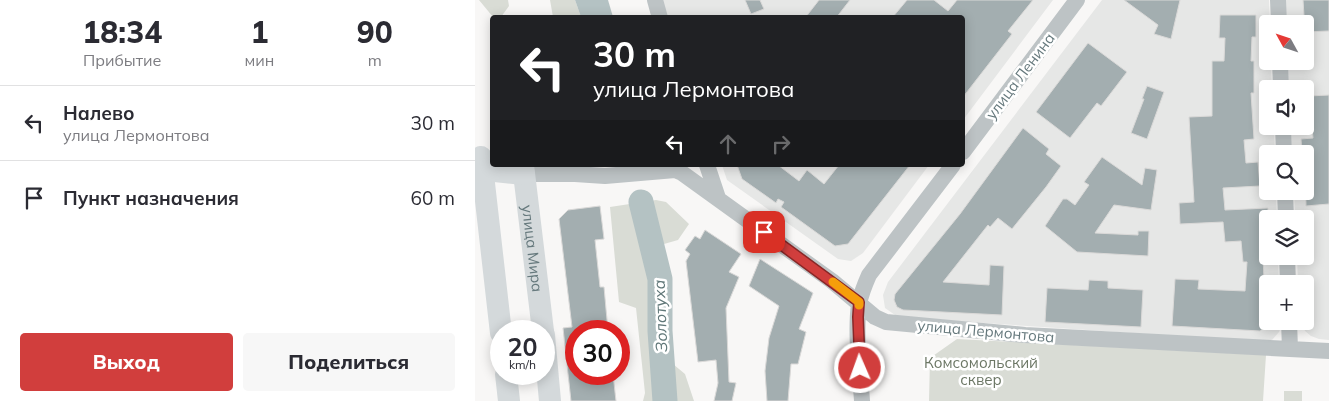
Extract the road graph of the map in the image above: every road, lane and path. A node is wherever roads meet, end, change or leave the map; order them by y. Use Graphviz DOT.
graph roads {
  1 [pos="655,0"];
  2 [pos="1077,0"];
  3 [pos="1278,0"];
  4 [pos="659,15"];
  5 [pos="1279,15"];
  6 [pos="965,149"];
  7 [pos="481,162"];
  8 [pos="508,167"];
  9 [pos="656,167"];
  10 [pos="693,167"];
  11 [pos="708,167"];
  12 [pos="951,167"];
  13 [pos="524,170"];
  14 [pos="718,198"];
  15 [pos="859,302"];
  16 [pos="499,320"];
  17 [pos="542,320"];
  18 [pos="1290,330"];
  19 [pos="1291,348"];
  20 [pos="1329,351"];
  21 [pos="507,385"];
  22 [pos="549,385"];
  23 [pos="509,401"];
  24 [pos="550,401"];
  25 [pos="862,401"];
  1 -- 4 [label="street"];
  2 -- 6 [label="street, улица Ленина"];
  3 -- 5 [label="street"];
  7 -- 16 [label="main road"];
  8 -- 13 [label="main road"];
  9 -- 13 [label="street"];
  9 -- 14 [label="street"];
  10 -- 14 [label="street"];
  11 -- 14 [label="street"];
  12 -- 15 [label="street"];
  13 -- 17 [label="main road, улица Мира"];
  14 -- 15 [label="street, улица Лермонтова"];
  15 -- 19 [label="street, улица Лермонтова"];
  15 -- 25 [label="street"];
  18 -- 19 [label="street"];
  19 -- 20 [label="street, улица Лермонтова"];
  21 -- 23 [label="main road"];
  22 -- 24 [label="main road"];
}
